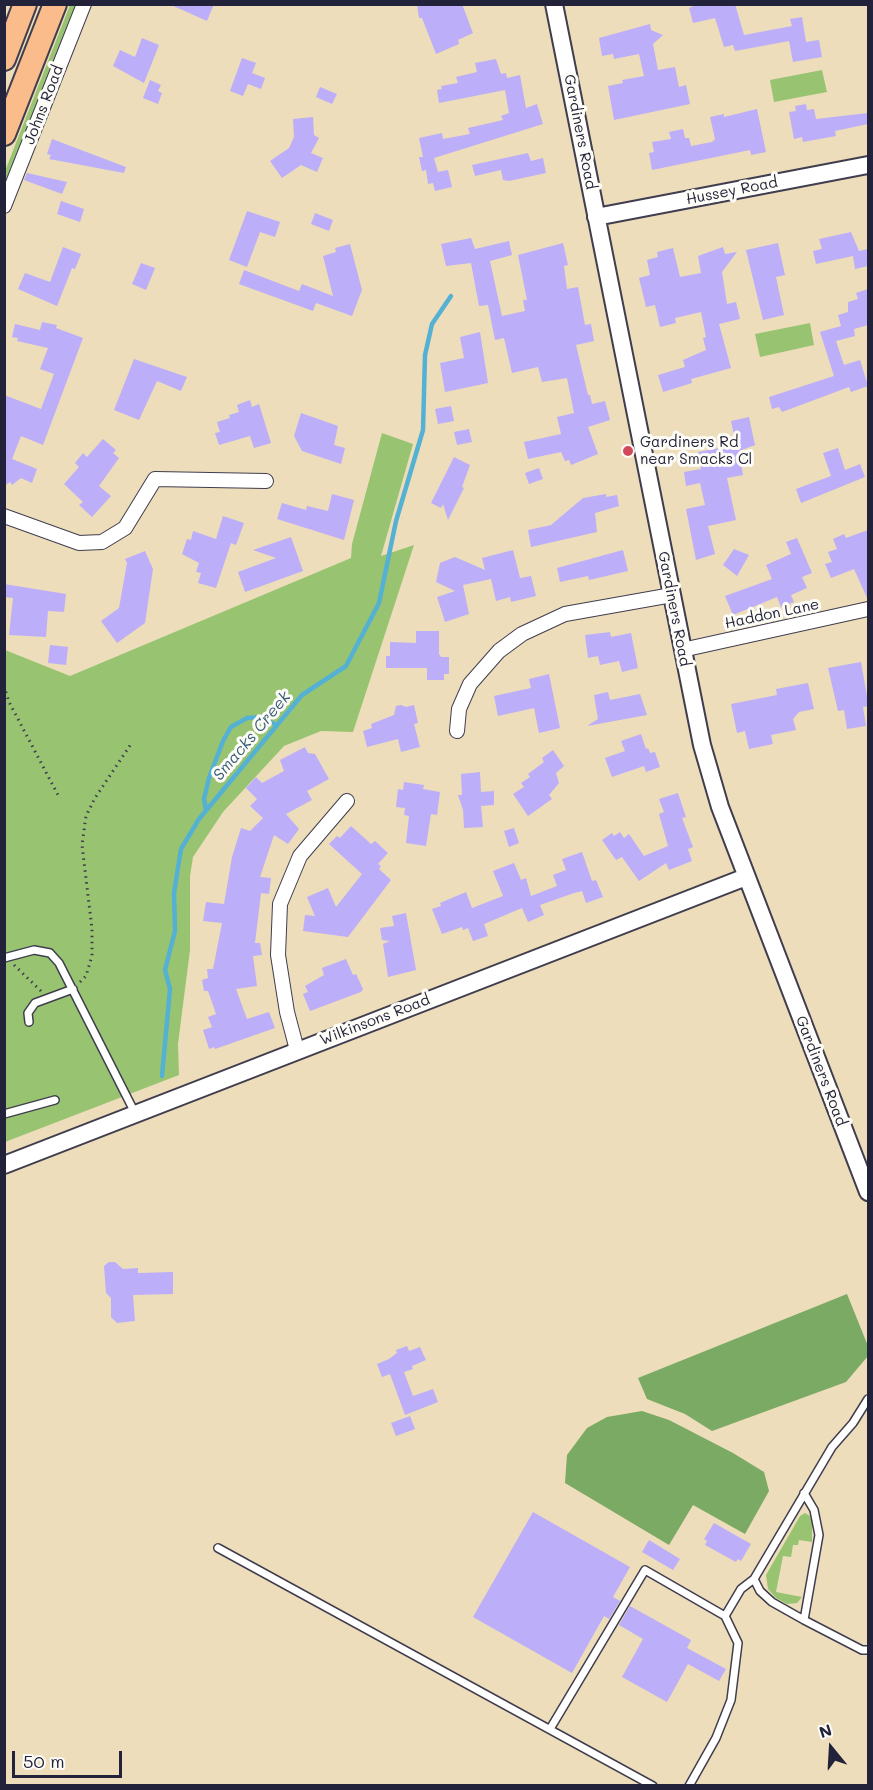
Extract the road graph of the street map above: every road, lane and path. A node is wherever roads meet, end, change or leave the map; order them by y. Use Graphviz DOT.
graph roads {
  1 [pos="25,4"];
  2 [pos="56,4"];
  3 [pos="84,4"];
  4 [pos="554,4"];
  5 [pos="4,59"];
  6 [pos="4,134"];
  7 [pos="868,165"];
  8 [pos="4,206"];
  9 [pos="596,217"];
  10 [pos="266,481"];
  11 [pos="4,516"];
  12 [pos="672,595"];
  13 [pos="868,609"];
  14 [pos="682,650"];
  15 [pos="4,686"];
  16 [pos="457,731"];
  17 [pos="131,744"];
  18 [pos="58,795"];
  19 [pos="347,801"];
  20 [pos="746,877"];
  21 [pos="5,958"];
  22 [pos="73,989"];
  23 [pos="44,999"];
  24 [pos="29,1022"];
  25 [pos="297,1050"];
  26 [pos="55,1100"];
  27 [pos="135,1113"];
  28 [pos="4,1114"];
  29 [pos="4,1165"];
  30 [pos="868,1192"];
  31 [pos="868,1399"];
  32 [pos="804,1493"];
  33 [pos="218,1548"];
  34 [pos="754,1579"];
  35 [pos="725,1616"];
  36 [pos="804,1620"];
  37 [pos="868,1650"];
  38 [pos="550,1729"];
  39 [pos="653,1785"];
  40 [pos="690,1785"];
  1 -- 5 [label="highway"];
  2 -- 6 [label="highway, Johns Road"];
  3 -- 8 [label="street, Johns Road"];
  4 -- 9 [label="street, Gardiners Road"];
  7 -- 9 [label="street, Hussey Road"];
  9 -- 12 [label="street, Gardiners Road"];
  10 -- 11 [label="street"];
  12 -- 14 [label="street, Gardiners Road"];
  12 -- 16 [label="street"];
  13 -- 14 [label="street, Haddon Lane"];
  14 -- 20 [label="street, Gardiners Road"];
  15 -- 18 [label="path"];
  17 -- 22 [label="path"];
  19 -- 25 [label="street"];
  20 -- 25 [label="street, Wilkinsons Road"];
  20 -- 30 [label="street, Gardiners Road"];
  21 -- 22 [label="lane"];
  21 -- 23 [label="path"];
  22 -- 23 [label="lane"];
  22 -- 27 [label="lane"];
  23 -- 24 [label="lane"];
  25 -- 27 [label="street, Wilkinsons Road"];
  26 -- 28 [label="lane"];
  27 -- 29 [label="street, Wilkinsons Road"];
  31 -- 32 [label="lane"];
  32 -- 34 [label="lane"];
  32 -- 36 [label="lane"];
  33 -- 38 [label="lane"];
  34 -- 35 [label="lane"];
  34 -- 36 [label="lane"];
  35 -- 38 [label="lane"];
  35 -- 40 [label="lane"];
  36 -- 37 [label="lane"];
  38 -- 39 [label="lane"];
}
